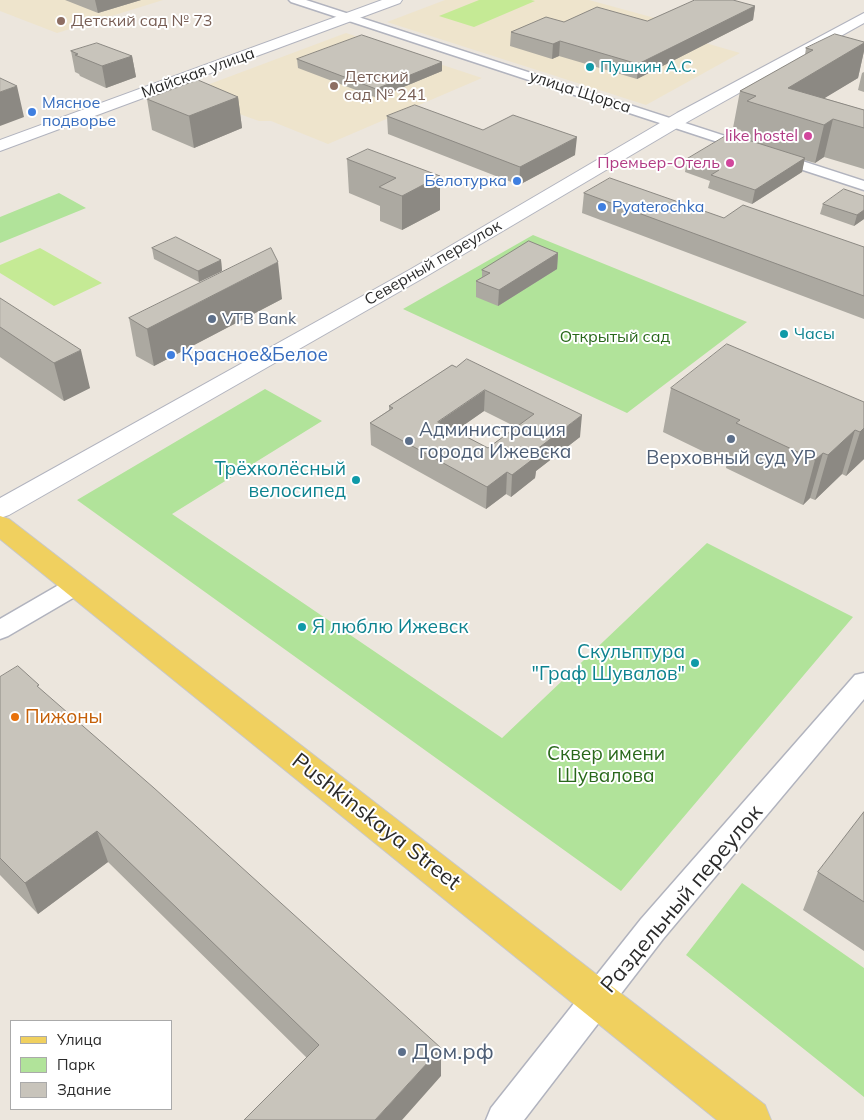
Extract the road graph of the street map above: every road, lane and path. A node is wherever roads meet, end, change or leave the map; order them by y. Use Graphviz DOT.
graph roads {
  1 [pos="295,0"];
  2 [pos="395,0"];
  3 [pos="864,16"];
  4 [pos="349,17"];
  5 [pos="673,123"];
  6 [pos="0,146"];
  7 [pos="864,186"];
  8 [pos="0,508"];
  9 [pos="0,525"];
  10 [pos="76,585"];
  11 [pos="0,630"];
  12 [pos="864,682"];
  13 [pos="599,999"];
  14 [pos="503,1120"];
  15 [pos="750,1120"];
  1 -- 4 [label="street, улица Щорса"];
  2 -- 4 [label="street, Майская улица"];
  3 -- 5 [label="street, Северный переулок"];
  4 -- 5 [label="street, улица Щорса"];
  4 -- 6 [label="street, Майская улица"];
  5 -- 7 [label="street, улица Щорса"];
  5 -- 8 [label="street, Северный переулок"];
  9 -- 10 [label="main road, Pushkinskaya Street"];
  10 -- 11 [label="street"];
  10 -- 13 [label="main road, Pushkinskaya Street"];
  12 -- 13 [label="street, Раздельный переулок"];
  13 -- 14 [label="street, Раздельный переулок"];
  13 -- 15 [label="main road, Pushkinskaya Street"];
}
